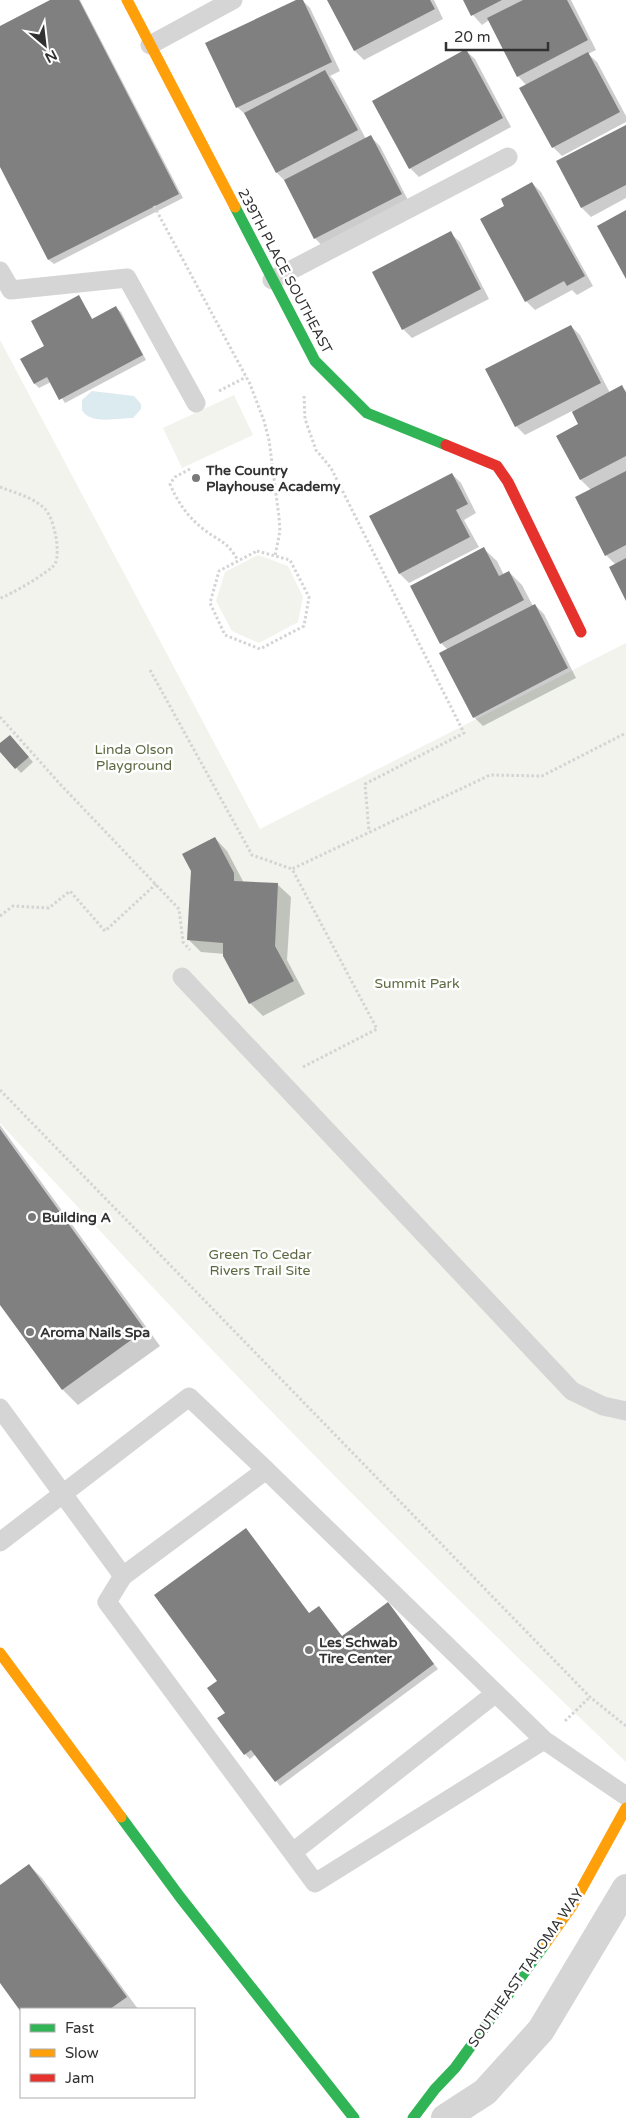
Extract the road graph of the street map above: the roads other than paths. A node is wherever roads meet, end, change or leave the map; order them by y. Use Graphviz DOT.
graph roads {
  1 [pos="127,0"];
  2 [pos="233,0"];
  3 [pos="150,45"];
  4 [pos="508,157"];
  5 [pos="0,270"];
  6 [pos="272,280"];
  7 [pos="196,404"];
  8 [pos="581,632"];
  9 [pos="182,977"];
  10 [pos="0,1408"];
  11 [pos="626,1410"];
  12 [pos="266,1470"];
  13 [pos="63,1495"];
  14 [pos="0,1542"];
  15 [pos="123,1576"];
  16 [pos="0,1652"];
  17 [pos="496,1693"];
  18 [pos="544,1740"];
  19 [pos="626,1796"];
  20 [pos="626,1808"];
  21 [pos="293,1852"];
  22 [pos="626,1888"];
  23 [pos="354,2118"];
  24 [pos="413,2118"];
  25 [pos="445,2118"];
  1 -- 3 [label="street, 239TH PLACE SOUTHEAST"];
  2 -- 3 [label="lane"];
  3 -- 6 [label="street, 239TH PLACE SOUTHEAST"];
  4 -- 6 [label="lane"];
  5 -- 7 [label="lane"];
  6 -- 8 [label="street, 239TH PLACE SOUTHEAST"];
  9 -- 11 [label="lane"];
  10 -- 13 [label="lane"];
  12 -- 13 [label="lane"];
  12 -- 15 [label="lane"];
  12 -- 17 [label="lane"];
  13 -- 14 [label="lane"];
  13 -- 15 [label="lane"];
  15 -- 21 [label="lane"];
  16 -- 23 [label="street"];
  17 -- 18 [label="lane"];
  17 -- 21 [label="lane"];
  18 -- 19 [label="lane"];
  18 -- 21 [label="lane"];
  20 -- 24 [label="street, SOUTHEAST TAHOMA WAY"];
  22 -- 25 [label="street"];
}
